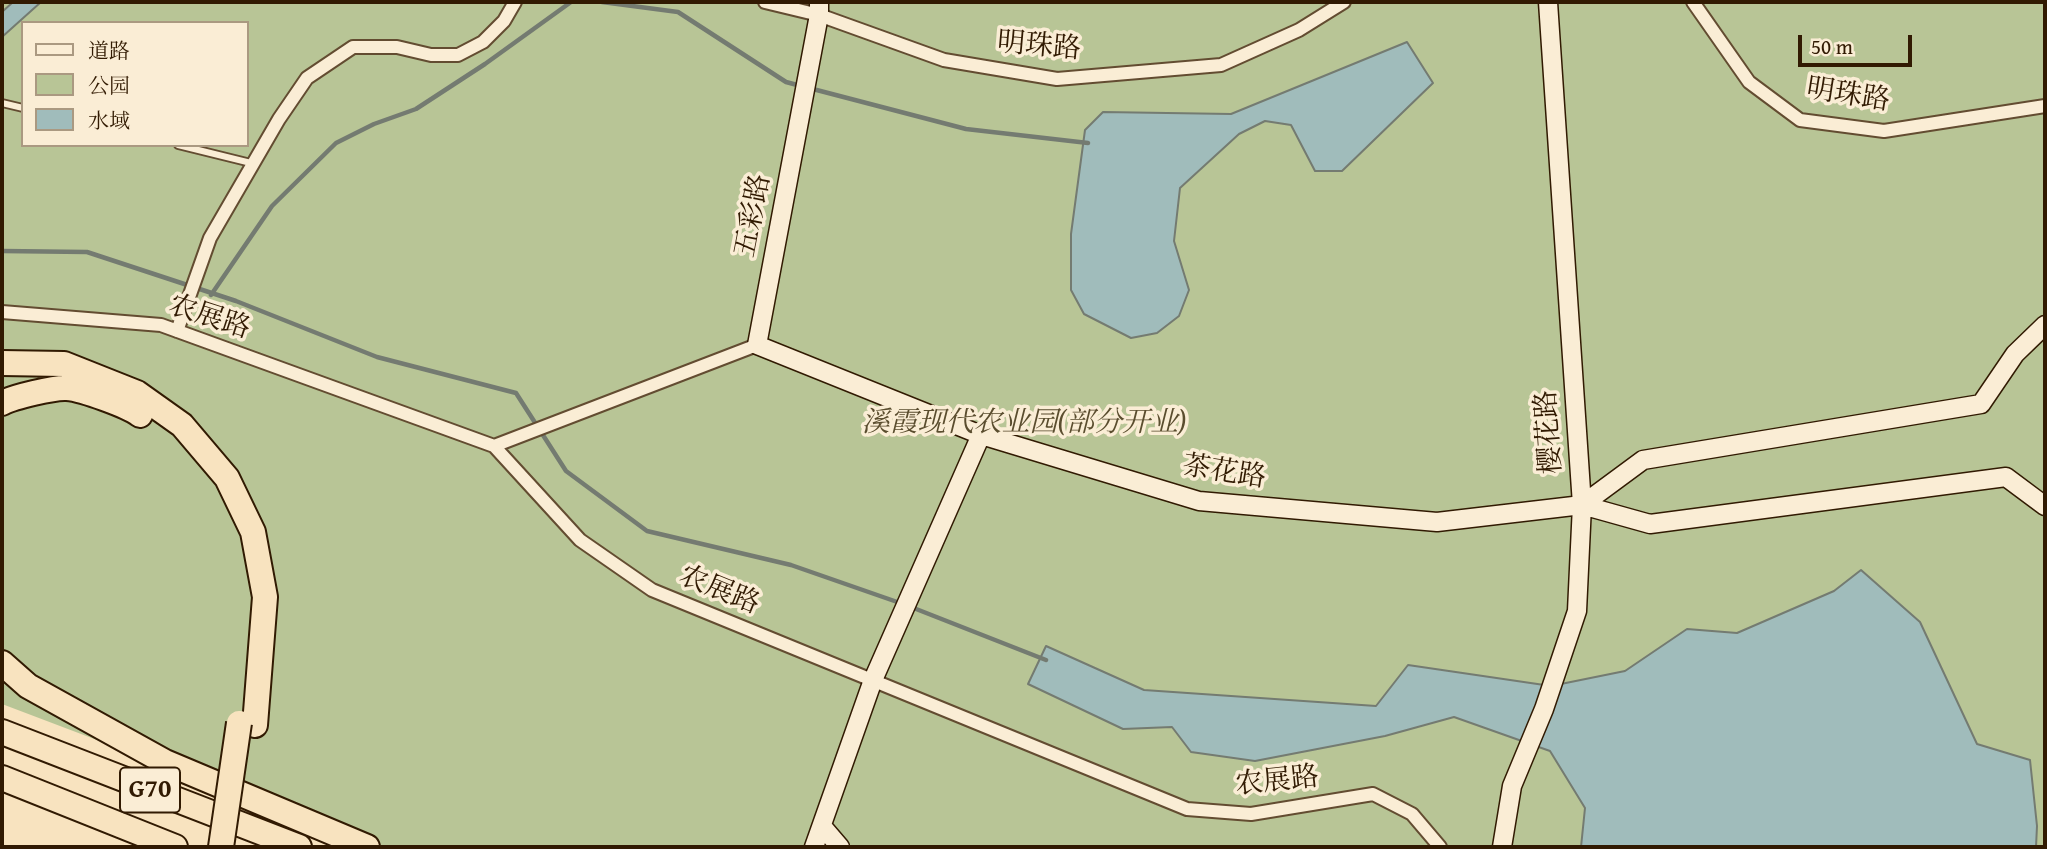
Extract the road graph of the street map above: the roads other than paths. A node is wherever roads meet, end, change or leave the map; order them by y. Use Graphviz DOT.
graph roads {
  1 [pos="515,2"];
  2 [pos="765,2"];
  3 [pos="1344,2"];
  4 [pos="1548,2"];
  5 [pos="1693,2"];
  6 [pos="819,8"];
  7 [pos="2,103"];
  8 [pos="2045,106"];
  9 [pos="21,108"];
  10 [pos="186,147"];
  11 [pos="255,164"];
  12 [pos="2,312"];
  13 [pos="2045,325"];
  14 [pos="177,331"];
  15 [pos="757,345"];
  16 [pos="2,363"];
  17 [pos="2,403"];
  18 [pos="981,435"];
  19 [pos="494,446"];
  20 [pos="1582,505"];
  21 [pos="2045,506"];
  22 [pos="2,663"];
  23 [pos="873,680"];
  24 [pos="247,724"];
  25 [pos="2,732"];
  26 [pos="2,778"];
  27 [pos="822,825"];
  28 [pos="175,847"];
  29 [pos="222,847"];
  30 [pos="237,847"];
  31 [pos="299,847"];
  32 [pos="367,847"];
  33 [pos="814,847"];
  34 [pos="841,847"];
  35 [pos="1440,847"];
  36 [pos="1502,847"];
  1 -- 11 [label="street"];
  2 -- 6 [label="street, 明珠路"];
  3 -- 6 [label="street, 明珠路"];
  4 -- 20 [label="street, 樱花路"];
  5 -- 8 [label="street, 明珠路"];
  6 -- 15 [label="street, 五彩路"];
  7 -- 9 [label="lane"];
  10 -- 11 [label="lane"];
  11 -- 14 [label="street"];
  12 -- 14 [label="street, 农展路"];
  13 -- 20 [label="street"];
  14 -- 19 [label="street, 农展路"];
  15 -- 18 [label="street, 茶花路"];
  15 -- 19 [label="street"];
  16 -- 24 [label="highway"];
  17 -- 24 [label="highway"];
  18 -- 20 [label="street, 茶花路"];
  18 -- 23 [label="street"];
  19 -- 23 [label="street, 农展路"];
  20 -- 21 [label="street"];
  20 -- 36 [label="street, 樱花路"];
  22 -- 32 [label="highway"];
  23 -- 27 [label="street"];
  23 -- 35 [label="street, 农展路"];
  24 -- 29 [label="highway, bridge"];
  24 -- 30 [label="highway"];
  25 -- 31 [label="highway, G70"];
  26 -- 28 [label="highway, G70"];
  27 -- 33 [label="street"];
  27 -- 34 [label="street"];
}
